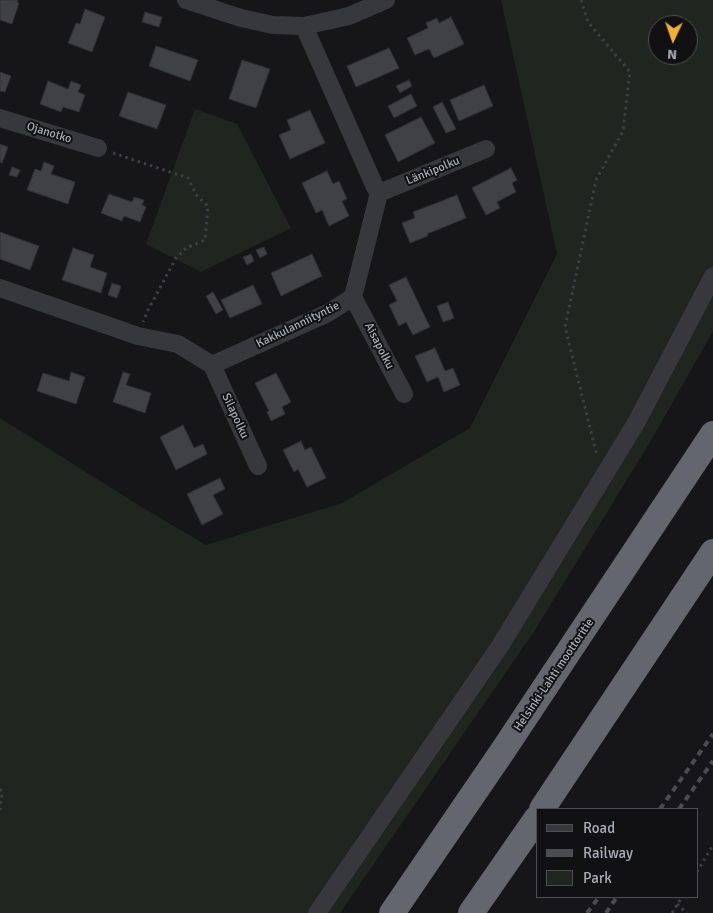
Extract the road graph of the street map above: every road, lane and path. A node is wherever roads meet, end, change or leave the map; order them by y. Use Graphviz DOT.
graph roads {
  1 [pos="186,0"];
  2 [pos="386,0"];
  3 [pos="581,0"];
  4 [pos="304,26"];
  5 [pos="0,118"];
  6 [pos="98,148"];
  7 [pos="486,149"];
  8 [pos="379,193"];
  9 [pos="713,276"];
  10 [pos="0,288"];
  11 [pos="354,297"];
  12 [pos="138,336"];
  13 [pos="212,365"];
  14 [pos="404,394"];
  15 [pos="713,434"];
  16 [pos="258,466"];
  17 [pos="602,478"];
  18 [pos="713,552"];
  19 [pos="0,789"];
  20 [pos="543,808"];
  21 [pos="0,812"];
  22 [pos="536,819"];
  23 [pos="713,845"];
  24 [pos="698,870"];
  25 [pos="681,898"];
  26 [pos="677,904"];
  27 [pos="317,913"];
  28 [pos="392,913"];
  29 [pos="471,913"];
  30 [pos="672,913"];
  31 [pos="687,913"];
  1 -- 4 [label="street"];
  2 -- 4 [label="street"];
  3 -- 17 [label="path"];
  4 -- 8 [label="street"];
  5 -- 6 [label="street, Ojanotko"];
  6 -- 12 [label="path"];
  7 -- 8 [label="street, Länkipolku"];
  8 -- 11 [label="street, Kakkulanniityntie"];
  9 -- 17 [label="street"];
  10 -- 12 [label="street"];
  11 -- 13 [label="street, Kakkulanniityntie"];
  11 -- 14 [label="street, Aisapolku"];
  12 -- 13 [label="street"];
  13 -- 16 [label="street, Silapolku"];
  15 -- 28 [label="highway, Helsinki-Lahti moottoritie"];
  17 -- 27 [label="street"];
  18 -- 20 [label="highway"];
  19 -- 21 [label="path"];
  22 -- 29 [label="highway"];
  23 -- 24 [label="path"];
  25 -- 26 [label="path"];
  26 -- 30 [label="path"];
  26 -- 31 [label="path"];
}
